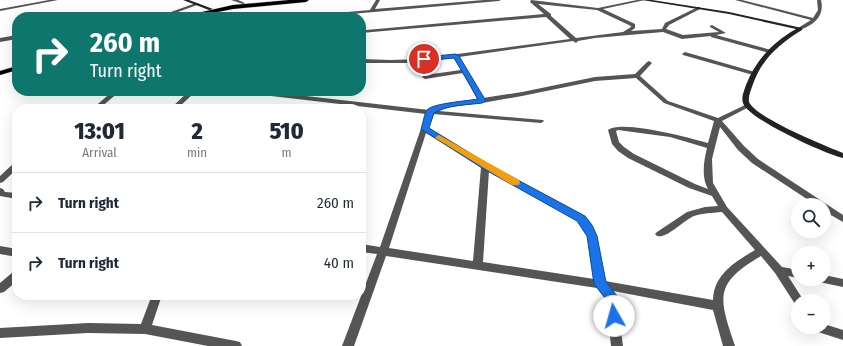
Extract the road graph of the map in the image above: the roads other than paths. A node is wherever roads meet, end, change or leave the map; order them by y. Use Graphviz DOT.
graph roads {
  1 [pos="56,0"];
  2 [pos="185,0"];
  3 [pos="233,0"];
  4 [pos="281,0"];
  5 [pos="306,0"];
  6 [pos="378,0"];
  7 [pos="483,0"];
  8 [pos="499,0"];
  9 [pos="644,0"];
  10 [pos="737,0"];
  11 [pos="819,0"];
  12 [pos="531,1"];
  13 [pos="243,3"];
  14 [pos="198,4"];
  15 [pos="698,8"];
  16 [pos="211,9"];
  17 [pos="598,9"];
  18 [pos="0,10"];
  19 [pos="372,10"];
  20 [pos="174,12"];
  21 [pos="197,12"];
  22 [pos="205,12"];
  23 [pos="359,12"];
  24 [pos="549,15"];
  25 [pos="815,20"];
  26 [pos="712,26"];
  27 [pos="664,30"];
  28 [pos="800,30"];
  29 [pos="366,32"];
  30 [pos="625,33"];
  31 [pos="724,33"];
  32 [pos="709,34"];
  33 [pos="12,39"];
  34 [pos="0,40"];
  35 [pos="576,41"];
  36 [pos="752,48"];
  37 [pos="769,51"];
  38 [pos="685,54"];
  39 [pos="456,56"];
  40 [pos="366,61"];
  41 [pos="649,63"];
  42 [pos="12,67"];
  43 [pos="12,68"];
  44 [pos="0,70"];
  45 [pos="465,71"];
  46 [pos="0,73"];
  47 [pos="753,73"];
  48 [pos="637,76"];
  49 [pos="425,77"];
  50 [pos="111,96"];
  51 [pos="187,96"];
  52 [pos="288,96"];
  53 [pos="309,96"];
  54 [pos="482,101"];
  55 [pos="348,103"];
  56 [pos="101,104"];
  57 [pos="179,104"];
  58 [pos="357,104"];
  59 [pos="366,105"];
  60 [pos="747,106"];
  61 [pos="430,112"];
  62 [pos="718,120"];
  63 [pos="541,121"];
  64 [pos="425,129"];
  65 [pos="710,146"];
  66 [pos="843,156"];
  67 [pos="485,166"];
  68 [pos="12,169"];
  69 [pos="0,180"];
  70 [pos="0,191"];
  71 [pos="714,194"];
  72 [pos="12,195"];
  73 [pos="811,198"];
  74 [pos="724,209"];
  75 [pos="831,211"];
  76 [pos="843,219"];
  77 [pos="660,234"];
  78 [pos="366,249"];
  79 [pos="0,250"];
  80 [pos="762,250"];
  81 [pos="383,251"];
  82 [pos="12,252"];
  83 [pos="478,265"];
  84 [pos="779,270"];
  85 [pos="791,273"];
  86 [pos="12,279"];
  87 [pos="831,281"];
  88 [pos="843,283"];
  89 [pos="600,284"];
  90 [pos="0,290"];
  91 [pos="794,294"];
  92 [pos="366,297"];
  93 [pos="155,300"];
  94 [pos="365,300"];
  95 [pos="718,306"];
  96 [pos="145,329"];
  97 [pos="831,331"];
  98 [pos="0,333"];
  99 [pos="843,335"];
  100 [pos="236,346"];
  101 [pos="348,346"];
  102 [pos="617,346"];
  103 [pos="729,346"];
  1 -- 18 [label="street"];
  2 -- 14 [label="street"];
  3 -- 13 [label="street"];
  4 -- 13 [label="main road"];
  5 -- 22 [label="main road"];
  6 -- 19 [label="street"];
  7 -- 8 [label="street"];
  7 -- 19 [label="street"];
  9 -- 15 [label="street"];
  9 -- 17 [label="street"];
  10 -- 25 [label="street"];
  11 -- 25 [label="street"];
  12 -- 17 [label="street"];
  12 -- 24 [label="street"];
  13 -- 16 [label="main road"];
  14 -- 16 [label="street"];
  14 -- 20 [label="street"];
  15 -- 27 [label="street"];
  15 -- 28 [label="street"];
  16 -- 21 [label="main road"];
  17 -- 30 [label="street"];
  19 -- 23 [label="street"];
  24 -- 29 [label="street"];
  24 -- 35 [label="street"];
  25 -- 28 [label="street"];
  26 -- 31 [label="street"];
  27 -- 30 [label="street"];
  27 -- 32 [label="street"];
  28 -- 37 [label="street"];
  30 -- 35 [label="street"];
  31 -- 32 [label="street"];
  31 -- 36 [label="street"];
  32 -- 36 [label="street"];
  33 -- 34 [label="street"];
  35 -- 39 [label="street"];
  36 -- 37 [label="street"];
  37 -- 47 [label="street"];
  38 -- 47 [label="street"];
  39 -- 40 [label="street"];
  39 -- 45 [label="street"];
  41 -- 48 [label="street"];
  42 -- 44 [label="main road"];
  43 -- 46 [label="main road"];
  45 -- 49 [label="street"];
  45 -- 54 [label="street"];
  47 -- 60 [label="street"];
  48 -- 54 [label="street"];
  48 -- 62 [label="street"];
  50 -- 56 [label="street"];
  51 -- 57 [label="street"];
  52 -- 55 [label="street"];
  53 -- 55 [label="street"];
  54 -- 61 [label="street"];
  55 -- 58 [label="street"];
  59 -- 61 [label="street"];
  60 -- 62 [label="street"];
  60 -- 66 [label="street"];
  61 -- 63 [label="street"];
  61 -- 64 [label="street"];
  62 -- 65 [label="street"];
  62 -- 73 [label="street"];
  64 -- 67 [label="street"];
  64 -- 81 [label="street"];
  65 -- 71 [label="street"];
  65 -- 71 [label="street"];
  67 -- 83 [label="street"];
  67 -- 89 [label="street"];
  68 -- 69 [label="street"];
  70 -- 72 [label="street"];
  71 -- 74 [label="street"];
  74 -- 77 [label="street"];
  74 -- 80 [label="street"];
  75 -- 76 [label="street"];
  78 -- 81 [label="street"];
  79 -- 82 [label="street"];
  80 -- 84 [label="street"];
  80 -- 95 [label="street"];
  81 -- 83 [label="street"];
  81 -- 92 [label="street"];
  83 -- 89 [label="street"];
  84 -- 85 [label="street"];
  84 -- 91 [label="street"];
  86 -- 90 [label="street"];
  87 -- 88 [label="street"];
  89 -- 95 [label="street"];
  89 -- 102 [label="street"];
  93 -- 96 [label="street"];
  94 -- 101 [label="street"];
  95 -- 103 [label="street"];
  96 -- 98 [label="street"];
  96 -- 100 [label="street"];
  97 -- 99 [label="street"];
}
